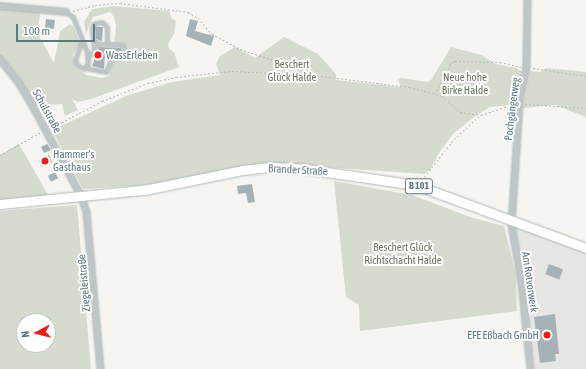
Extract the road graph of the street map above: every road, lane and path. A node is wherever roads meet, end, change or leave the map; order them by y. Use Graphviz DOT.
graph roads {
  1 [pos="528,0"];
  2 [pos="0,6"];
  3 [pos="66,12"];
  4 [pos="82,40"];
  5 [pos="107,44"];
  6 [pos="94,49"];
  7 [pos="88,58"];
  8 [pos="0,59"];
  9 [pos="527,67"];
  10 [pos="86,68"];
  11 [pos="322,76"];
  12 [pos="586,76"];
  13 [pos="435,94"];
  14 [pos="520,104"];
  15 [pos="586,108"];
  16 [pos="481,115"];
  17 [pos="46,130"];
  18 [pos="0,155"];
  19 [pos="416,185"];
  20 [pos="82,197"];
  21 [pos="0,204"];
  22 [pos="512,221"];
  23 [pos="586,248"];
  24 [pos="101,369"];
  25 [pos="531,369"];
  1 -- 9 [label="street, Pochgängerweg"];
  2 -- 3 [label="street"];
  3 -- 4 [label="lane"];
  3 -- 11 [label="path"];
  4 -- 7 [label="lane"];
  4 -- 10 [label="lane"];
  5 -- 6 [label="lane"];
  5 -- 6 [label="lane"];
  5 -- 10 [label="lane"];
  6 -- 7 [label="lane"];
  7 -- 10 [label="lane"];
  8 -- 17 [label="street, Schulstraße"];
  9 -- 12 [label="path"];
  9 -- 13 [label="path"];
  9 -- 14 [label="street, Pochgängerweg"];
  11 -- 13 [label="path"];
  11 -- 17 [label="path"];
  13 -- 16 [label="path"];
  14 -- 15 [label="path"];
  14 -- 16 [label="path"];
  14 -- 22 [label="street, Pochgängerweg"];
  16 -- 19 [label="path"];
  17 -- 18 [label="path"];
  17 -- 20 [label="street, Schulstraße"];
  19 -- 20 [label="main road, Brander Straße / B 101"];
  19 -- 22 [label="main road, Brander Straße / B 101"];
  20 -- 21 [label="main road, Brander Straße / B 101"];
  20 -- 24 [label="street, Ziegeleistraße"];
  22 -- 23 [label="main road, Brander Straße / B 101"];
  22 -- 25 [label="street, Am Rotvorwerk"];
}
